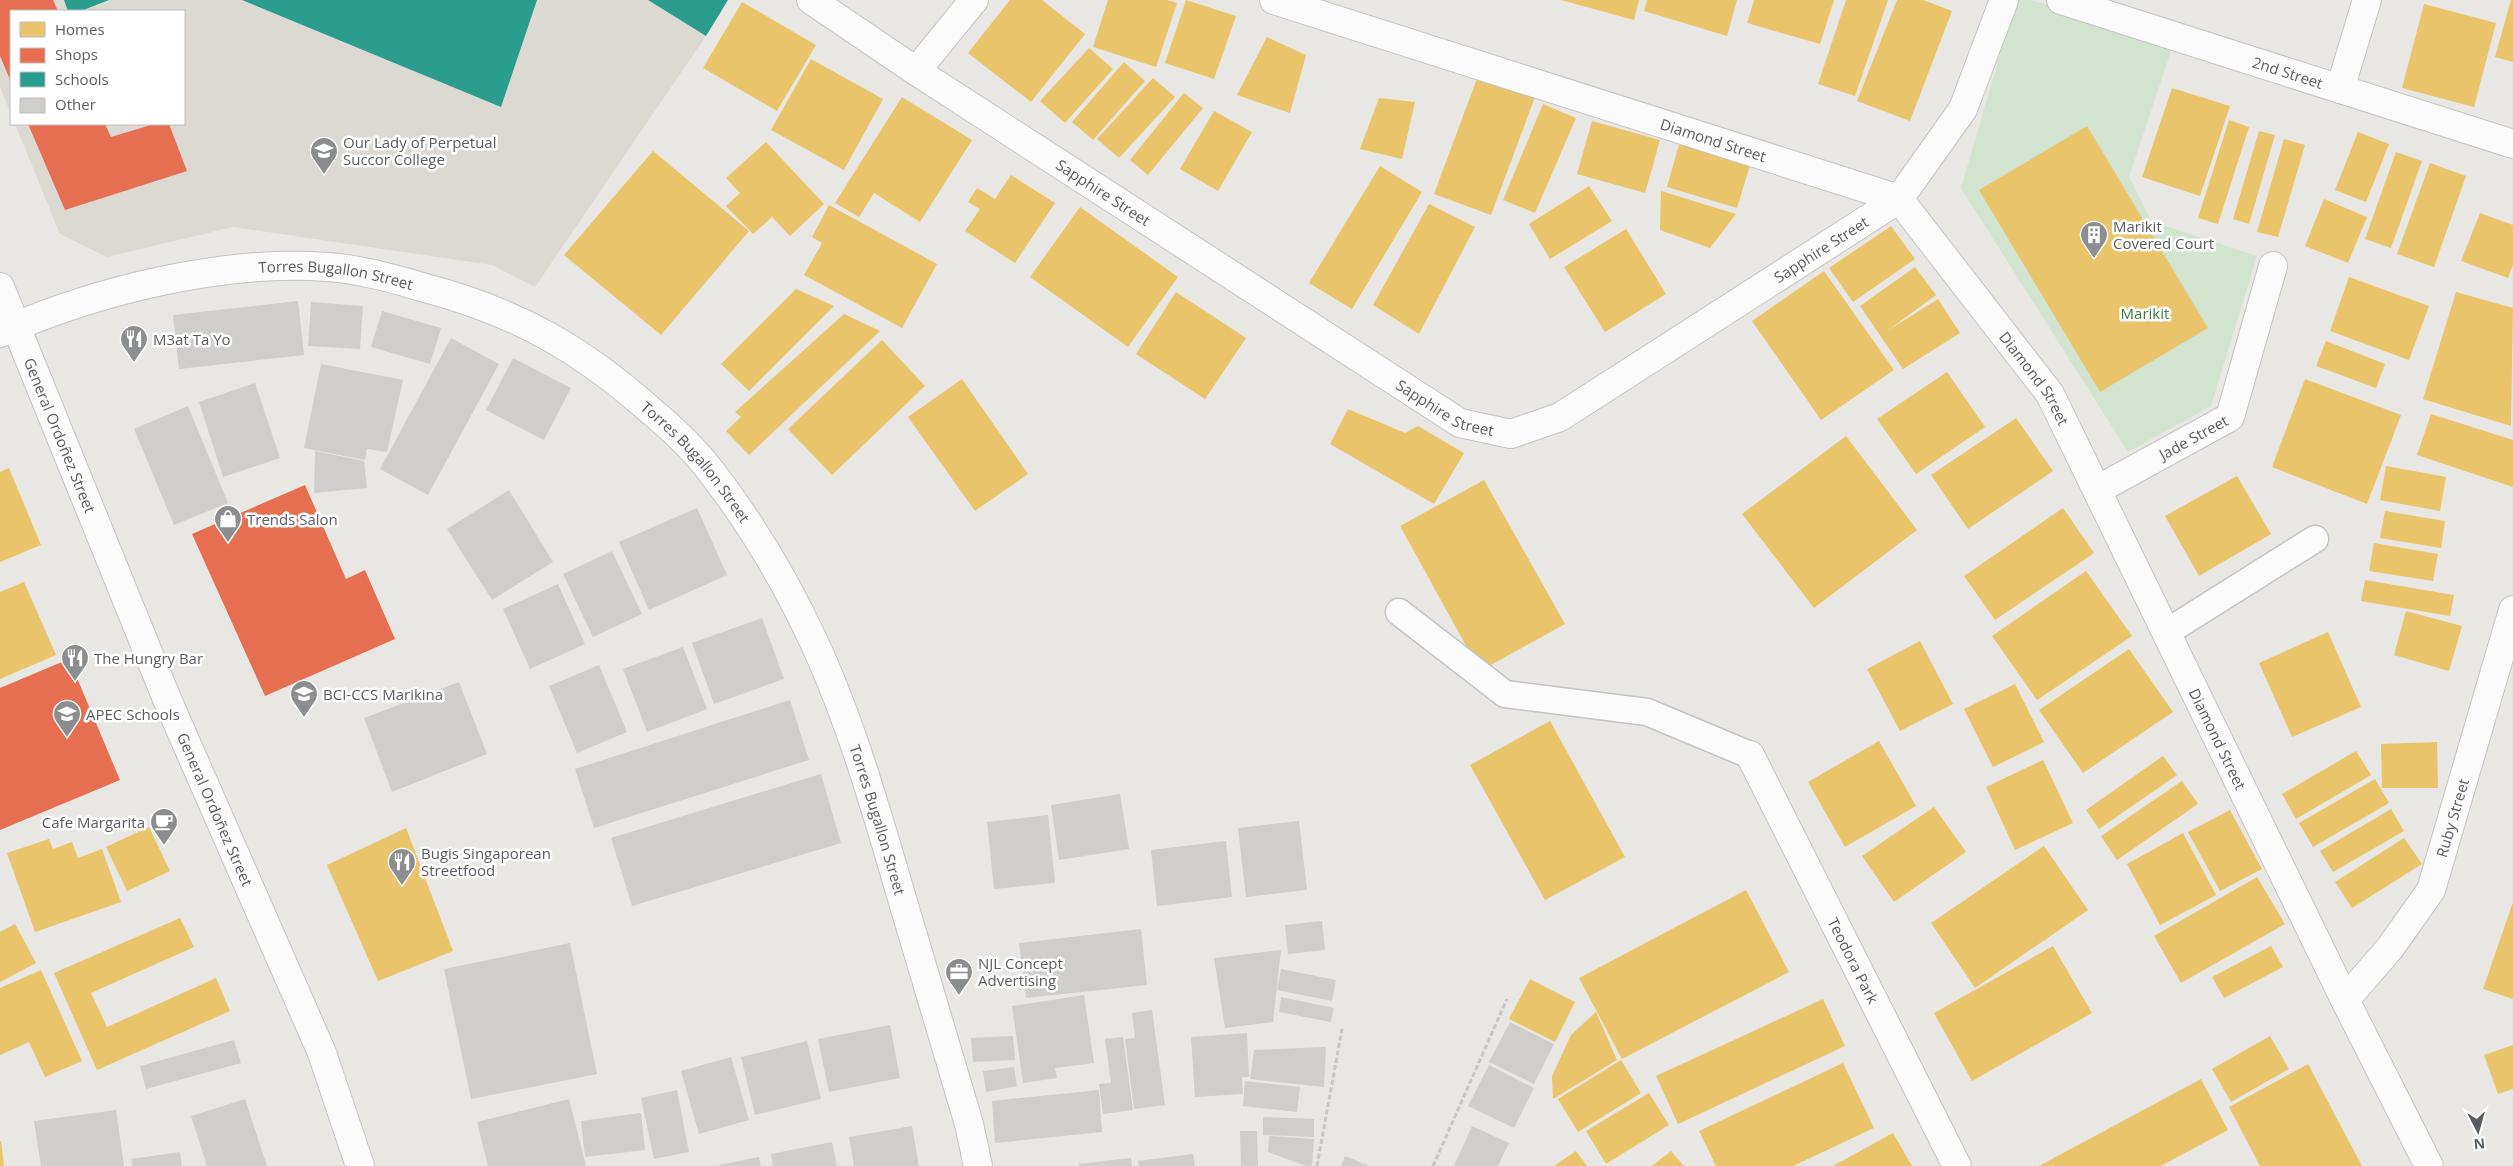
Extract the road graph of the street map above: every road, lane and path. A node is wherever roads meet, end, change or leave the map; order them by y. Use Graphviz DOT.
graph roads {
  1 [pos="811,0"];
  2 [pos="974,0"];
  3 [pos="1274,0"];
  4 [pos="2004,0"];
  5 [pos="2061,0"];
  6 [pos="2367,0"];
  7 [pos="916,71"];
  8 [pos="2340,89"];
  9 [pos="2513,144"];
  10 [pos="1899,199"];
  11 [pos="2273,266"];
  12 [pos="0,287"];
  13 [pos="8,329"];
  14 [pos="2097,490"];
  15 [pos="2315,539"];
  16 [pos="2513,610"];
  17 [pos="1399,612"];
  18 [pos="2167,632"];
  19 [pos="1750,755"];
  20 [pos="1507,999"];
  21 [pos="2345,1000"];
  22 [pos="1342,1029"];
  23 [pos="360,1166"];
  24 [pos="978,1166"];
  25 [pos="1317,1166"];
  26 [pos="1433,1166"];
  27 [pos="1957,1166"];
  28 [pos="2429,1166"];
  1 -- 7 [label="street, Sapphire Street"];
  2 -- 7 [label="street"];
  3 -- 10 [label="street, Diamond Street"];
  4 -- 10 [label="street, Sapphire Street"];
  5 -- 8 [label="street, 2nd Street"];
  6 -- 8 [label="street"];
  7 -- 10 [label="street, Sapphire Street"];
  8 -- 9 [label="street, 2nd Street"];
  10 -- 14 [label="street, Diamond Street"];
  11 -- 14 [label="street, Jade Street"];
  12 -- 13 [label="street, General Ordoñez Street"];
  13 -- 23 [label="street, General Ordoñez Street"];
  13 -- 24 [label="street, Torres Bugallon Street"];
  14 -- 18 [label="street, Diamond Street"];
  15 -- 18 [label="lane"];
  16 -- 21 [label="street, Ruby Street"];
  17 -- 19 [label="lane"];
  18 -- 21 [label="street, Diamond Street"];
  19 -- 27 [label="street, Teodora Park"];
  20 -- 26 [label="path"];
  21 -- 28 [label="street, Diamond Street"];
  22 -- 25 [label="path"];
}
